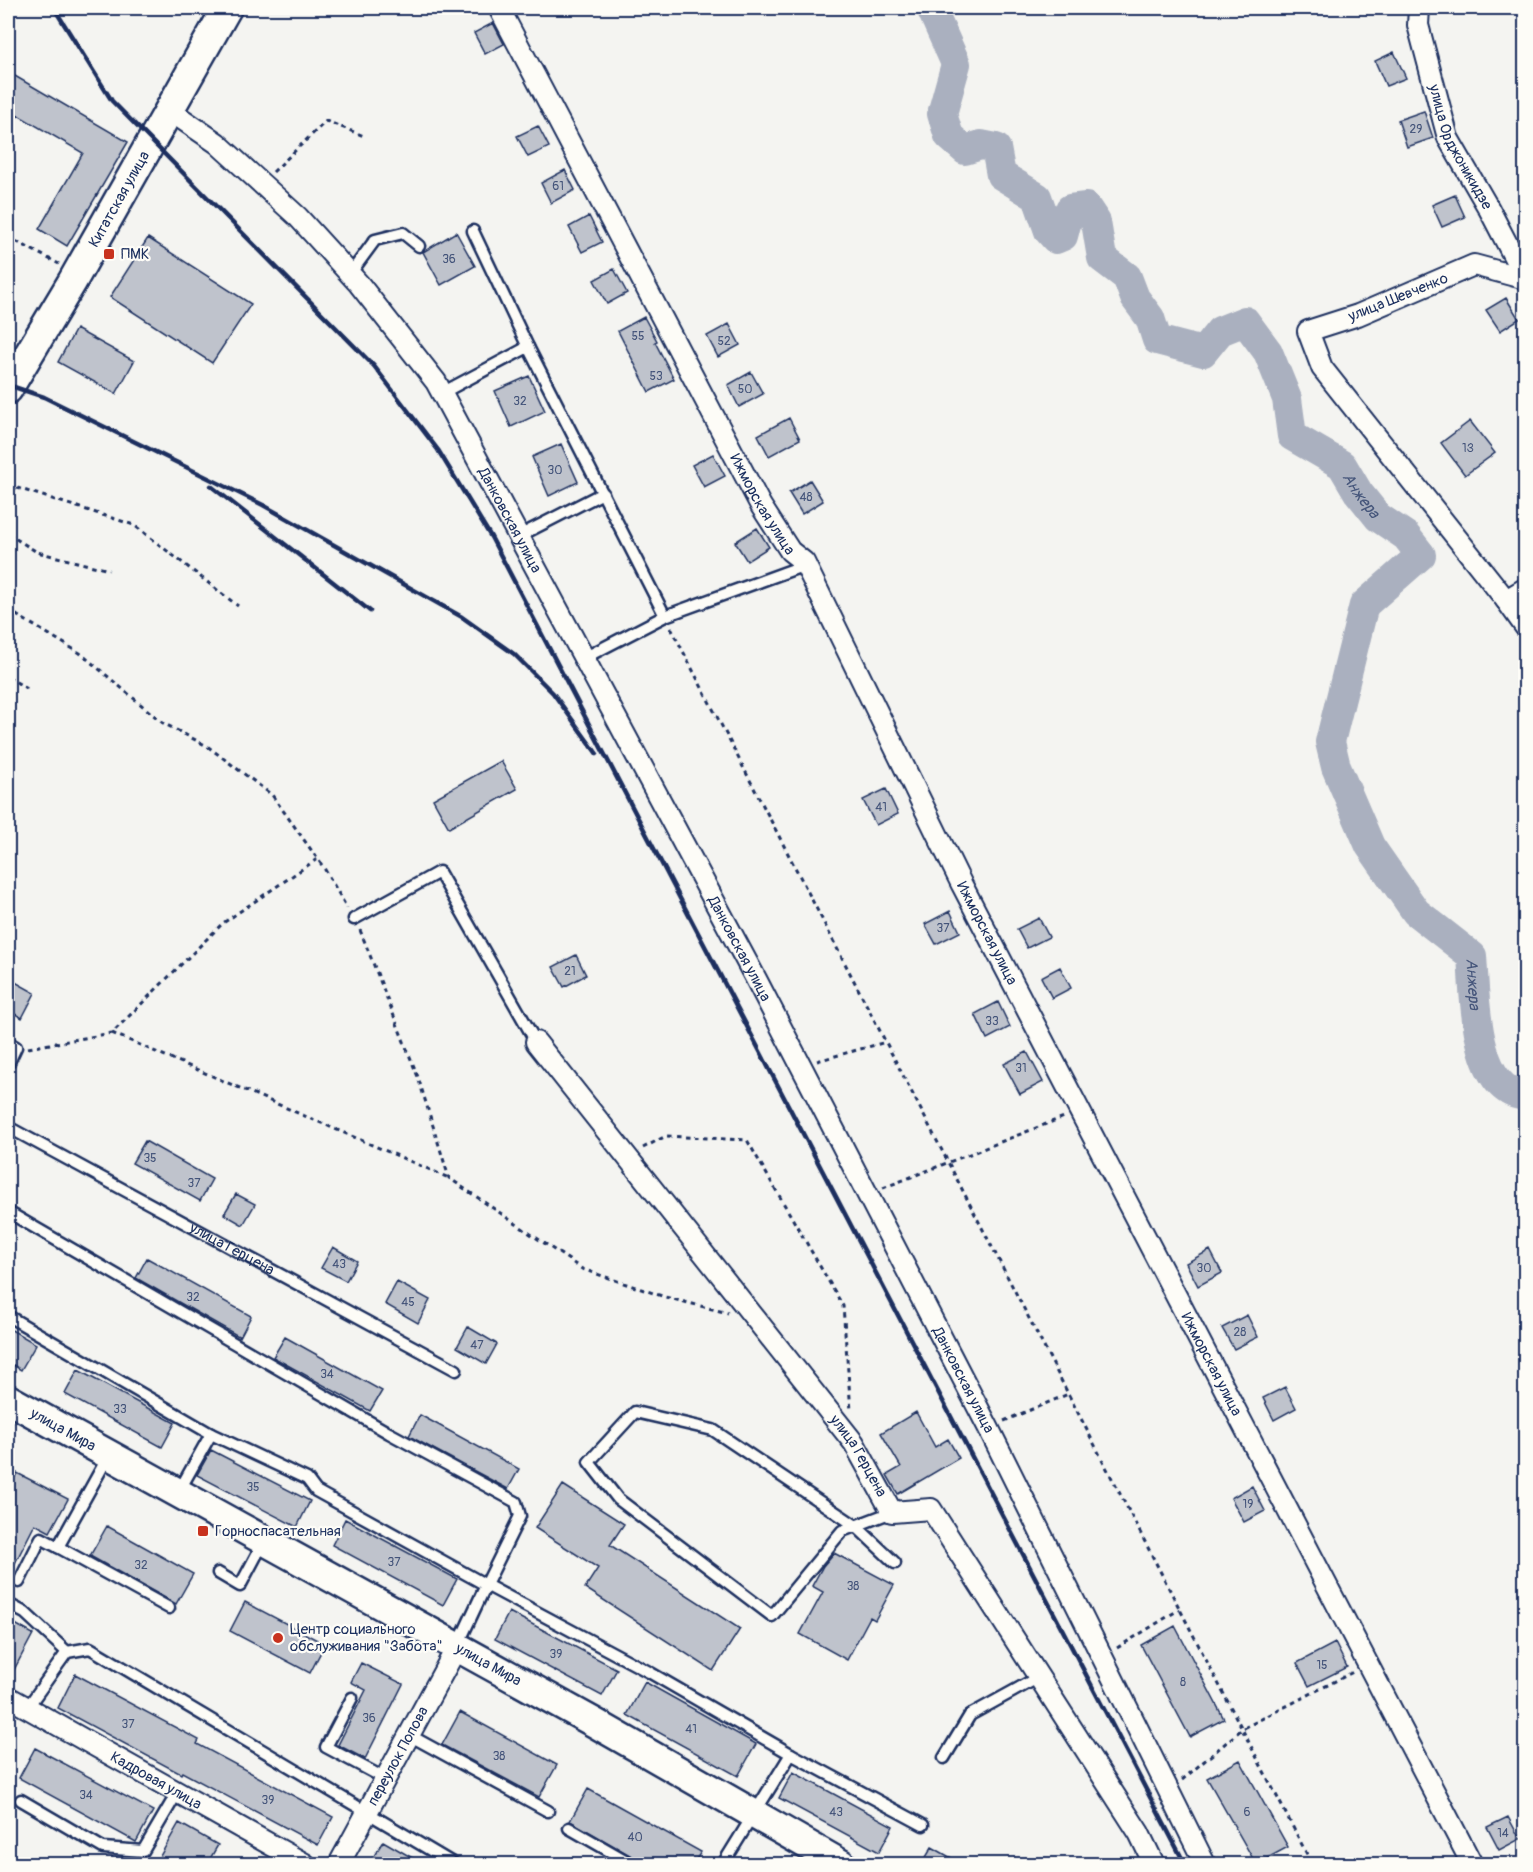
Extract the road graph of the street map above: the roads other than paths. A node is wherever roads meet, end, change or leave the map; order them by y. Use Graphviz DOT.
graph roads {
  1 [pos="227,8"];
  2 [pos="499,8"];
  3 [pos="1419,8"];
  4 [pos="169,110"];
  5 [pos="473,231"];
  6 [pos="419,246"];
  7 [pos="350,274"];
  8 [pos="1525,280"];
  9 [pos="528,347"];
  10 [pos="8,389"];
  11 [pos="442,393"];
  12 [pos="603,493"];
  13 [pos="519,536"];
  14 [pos="808,564"];
  15 [pos="1526,588"];
  16 [pos="1506,600"];
  17 [pos="665,616"];
  18 [pos="1526,628"];
  19 [pos="584,658"];
  20 [pos="354,919"];
  21 [pos="536,1042"];
  22 [pos="13,1047"];
  23 [pos="8,1064"];
  24 [pos="8,1127"];
  25 [pos="8,1212"];
  26 [pos="8,1316"];
  27 [pos="456,1370"];
  28 [pos="8,1401"];
  29 [pos="211,1434"];
  30 [pos="109,1455"];
  31 [pos="178,1493"];
  32 [pos="892,1512"];
  33 [pos="856,1526"];
  34 [pos="265,1541"];
  35 [pos="58,1547"];
  36 [pos="896,1563"];
  37 [pos="218,1573"];
  38 [pos="19,1582"];
  39 [pos="486,1585"];
  40 [pos="8,1604"];
  41 [pos="169,1608"];
  42 [pos="457,1647"];
  43 [pos="67,1652"];
  44 [pos="1039,1677"];
  45 [pos="8,1697"];
  46 [pos="352,1698"];
  47 [pos="27,1708"];
  48 [pos="409,1735"];
  49 [pos="791,1754"];
  50 [pos="944,1758"];
  51 [pos="386,1779"];
  52 [pos="177,1792"];
  53 [pos="21,1800"];
  54 [pos="548,1811"];
  55 [pos="367,1813"];
  56 [pos="755,1815"];
  57 [pos="923,1825"];
  58 [pos="568,1828"];
  59 [pos="304,1864"];
  60 [pos="339,1864"];
  61 [pos="453,1864"];
  62 [pos="632,1864"];
  63 [pos="723,1864"];
  64 [pos="841,1864"];
  65 [pos="1154,1864"];
  66 [pos="1206,1864"];
  67 [pos="1472,1864"];
  1 -- 4 [label="main road, Китатская улица"];
  2 -- 14 [label="street, Ижморская улица"];
  3 -- 8 [label="street, улица Орджоникидзе"];
  4 -- 7 [label="street, Данковская улица"];
  4 -- 10 [label="main road, Китатская улица"];
  5 -- 9 [label="lane"];
  6 -- 7 [label="lane"];
  7 -- 11 [label="street, Данковская улица"];
  8 -- 16 [label="street, улица Шевченко"];
  9 -- 11 [label="lane"];
  9 -- 12 [label="lane"];
  11 -- 13 [label="street, Данковская улица"];
  12 -- 13 [label="lane"];
  12 -- 17 [label="lane"];
  13 -- 19 [label="street, Данковская улица"];
  14 -- 17 [label="lane"];
  14 -- 67 [label="street, Ижморская улица"];
  15 -- 16 [label="street"];
  16 -- 18 [label="street"];
  17 -- 19 [label="lane"];
  19 -- 66 [label="street, Данковская улица"];
  20 -- 21 [label="lane"];
  21 -- 32 [label="street, улица Герцена"];
  22 -- 23 [label="lane"];
  24 -- 27 [label="lane, улица Герцена"];
  25 -- 39 [label="lane"];
  26 -- 29 [label="lane"];
  28 -- 30 [label="main road, улица Мира"];
  29 -- 31 [label="lane"];
  29 -- 39 [label="lane"];
  30 -- 31 [label="main road, улица Мира"];
  30 -- 35 [label="lane"];
  31 -- 34 [label="main road, улица Мира"];
  32 -- 33 [label="lane"];
  32 -- 44 [label="street, улица Герцена"];
  33 -- 33 [label="lane"];
  33 -- 36 [label="lane"];
  34 -- 37 [label="lane"];
  34 -- 42 [label="main road, улица Мира"];
  35 -- 38 [label="lane"];
  35 -- 41 [label="lane"];
  39 -- 42 [label="lane"];
  39 -- 49 [label="lane"];
  40 -- 43 [label="lane"];
  42 -- 48 [label="street, переулок Попова"];
  42 -- 56 [label="main road, улица Мира"];
  43 -- 47 [label="lane"];
  43 -- 55 [label="lane"];
  44 -- 50 [label="lane"];
  44 -- 65 [label="street, улица Герцена"];
  45 -- 47 [label="street, Кадровая улица"];
  46 -- 51 [label="lane"];
  47 -- 52 [label="street, Кадровая улица"];
  48 -- 51 [label="street, переулок Попова"];
  48 -- 54 [label="lane"];
  49 -- 56 [label="lane"];
  49 -- 57 [label="lane"];
  51 -- 55 [label="street, переулок Попова"];
  52 -- 53 [label="lane"];
  52 -- 59 [label="street, Кадровая улица"];
  55 -- 60 [label="street, переулок Попова"];
  55 -- 61 [label="lane"];
  56 -- 63 [label="lane"];
  56 -- 64 [label="main road, улица Мира"];
  58 -- 62 [label="lane"];
}
